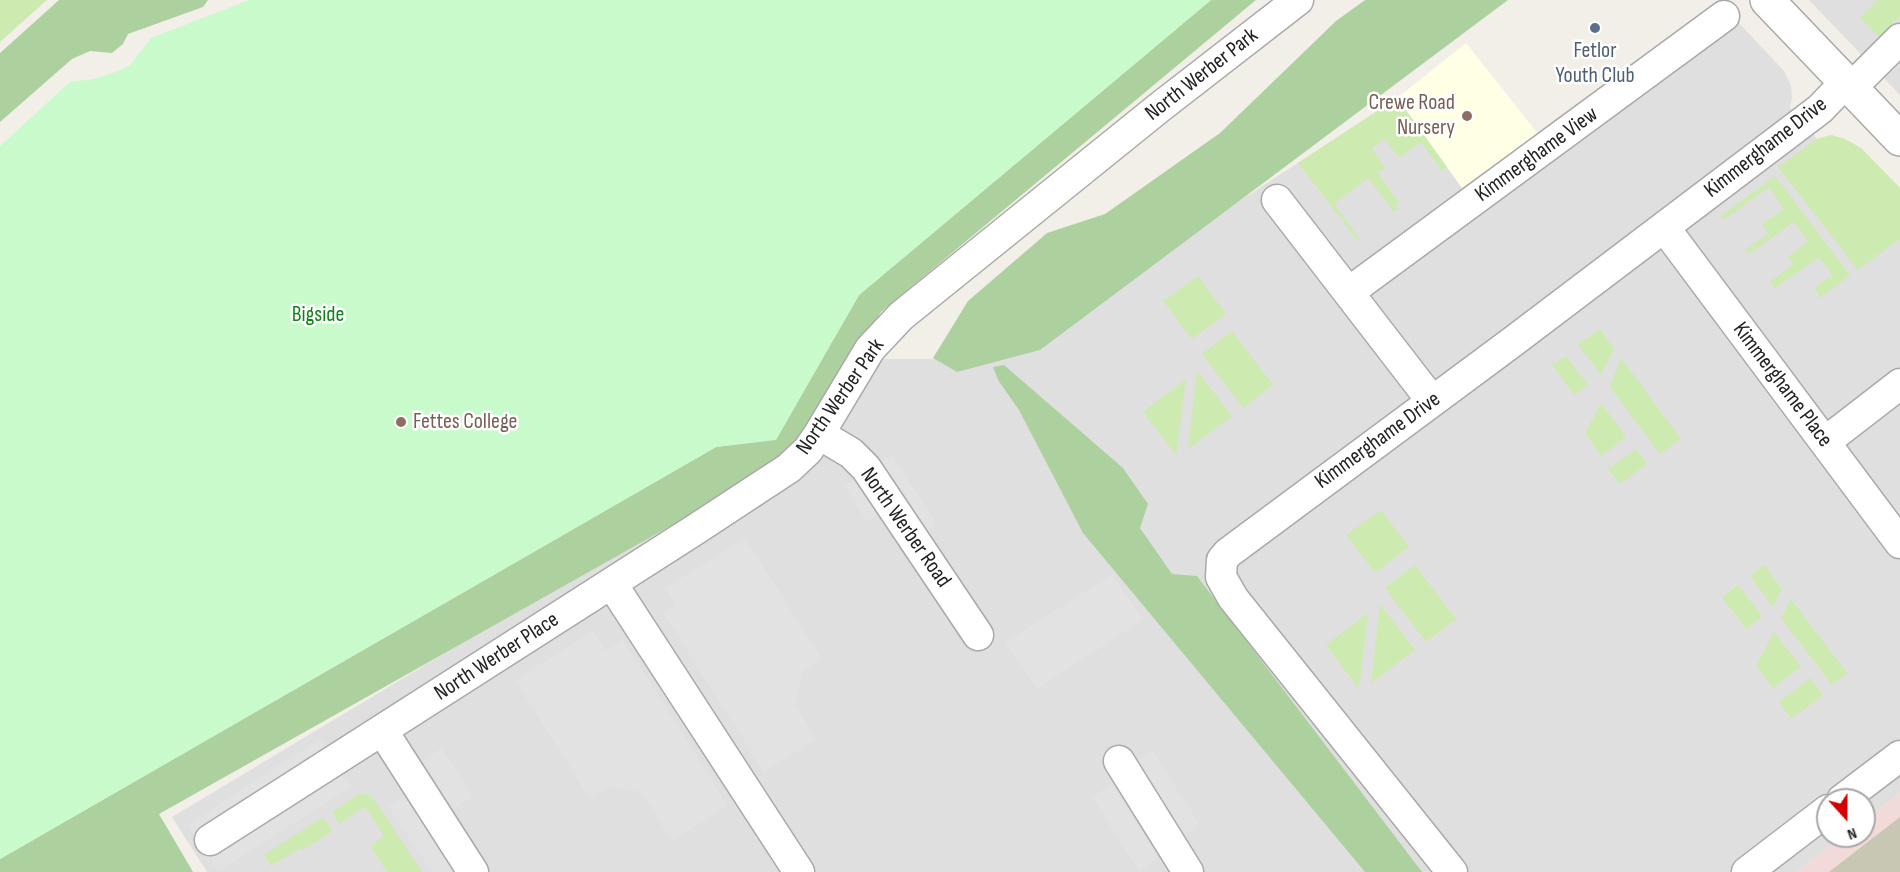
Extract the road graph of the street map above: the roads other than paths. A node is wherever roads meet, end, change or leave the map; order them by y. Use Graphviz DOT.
graph roads {
  1 [pos="1298,0"];
  2 [pos="1767,0"];
  3 [pos="1724,16"];
  4 [pos="1900,39"];
  5 [pos="1848,86"];
  6 [pos="1900,139"];
  7 [pos="1277,200"];
  8 [pos="1664,227"];
  9 [pos="1349,292"];
  10 [pos="1900,384"];
  11 [pos="1432,401"];
  12 [pos="819,434"];
  13 [pos="1824,442"];
  14 [pos="1900,543"];
  15 [pos="612,584"];
  16 [pos="978,635"];
  17 [pos="382,730"];
  18 [pos="1900,756"];
  19 [pos="1119,761"];
  20 [pos="1858,788"];
  21 [pos="1816,819"];
  22 [pos="210,840"];
  23 [pos="473,872"];
  24 [pos="799,872"];
  25 [pos="1188,872"];
  26 [pos="1452,872"];
  27 [pos="1747,872"];
  1 -- 12 [label="street, North Werber Park"];
  2 -- 5 [label="street"];
  3 -- 9 [label="street, Kimmerghame View"];
  4 -- 5 [label="street, Kimmerghame Drive"];
  5 -- 6 [label="street"];
  5 -- 8 [label="street, Kimmerghame Drive"];
  7 -- 9 [label="street"];
  8 -- 11 [label="street, Kimmerghame Drive"];
  8 -- 13 [label="street, Kimmerghame Place"];
  9 -- 11 [label="street"];
  10 -- 13 [label="street"];
  11 -- 26 [label="street, Kimmerghame Drive"];
  12 -- 15 [label="street, North Werber Park"];
  12 -- 16 [label="street, North Werber Road"];
  13 -- 14 [label="street, Kimmerghame Place"];
  15 -- 17 [label="street, North Werber Place"];
  15 -- 24 [label="street"];
  17 -- 22 [label="street, North Werber Place"];
  17 -- 23 [label="street"];
  18 -- 20 [label="street"];
  19 -- 25 [label="street"];
  21 -- 27 [label="street"];
}
